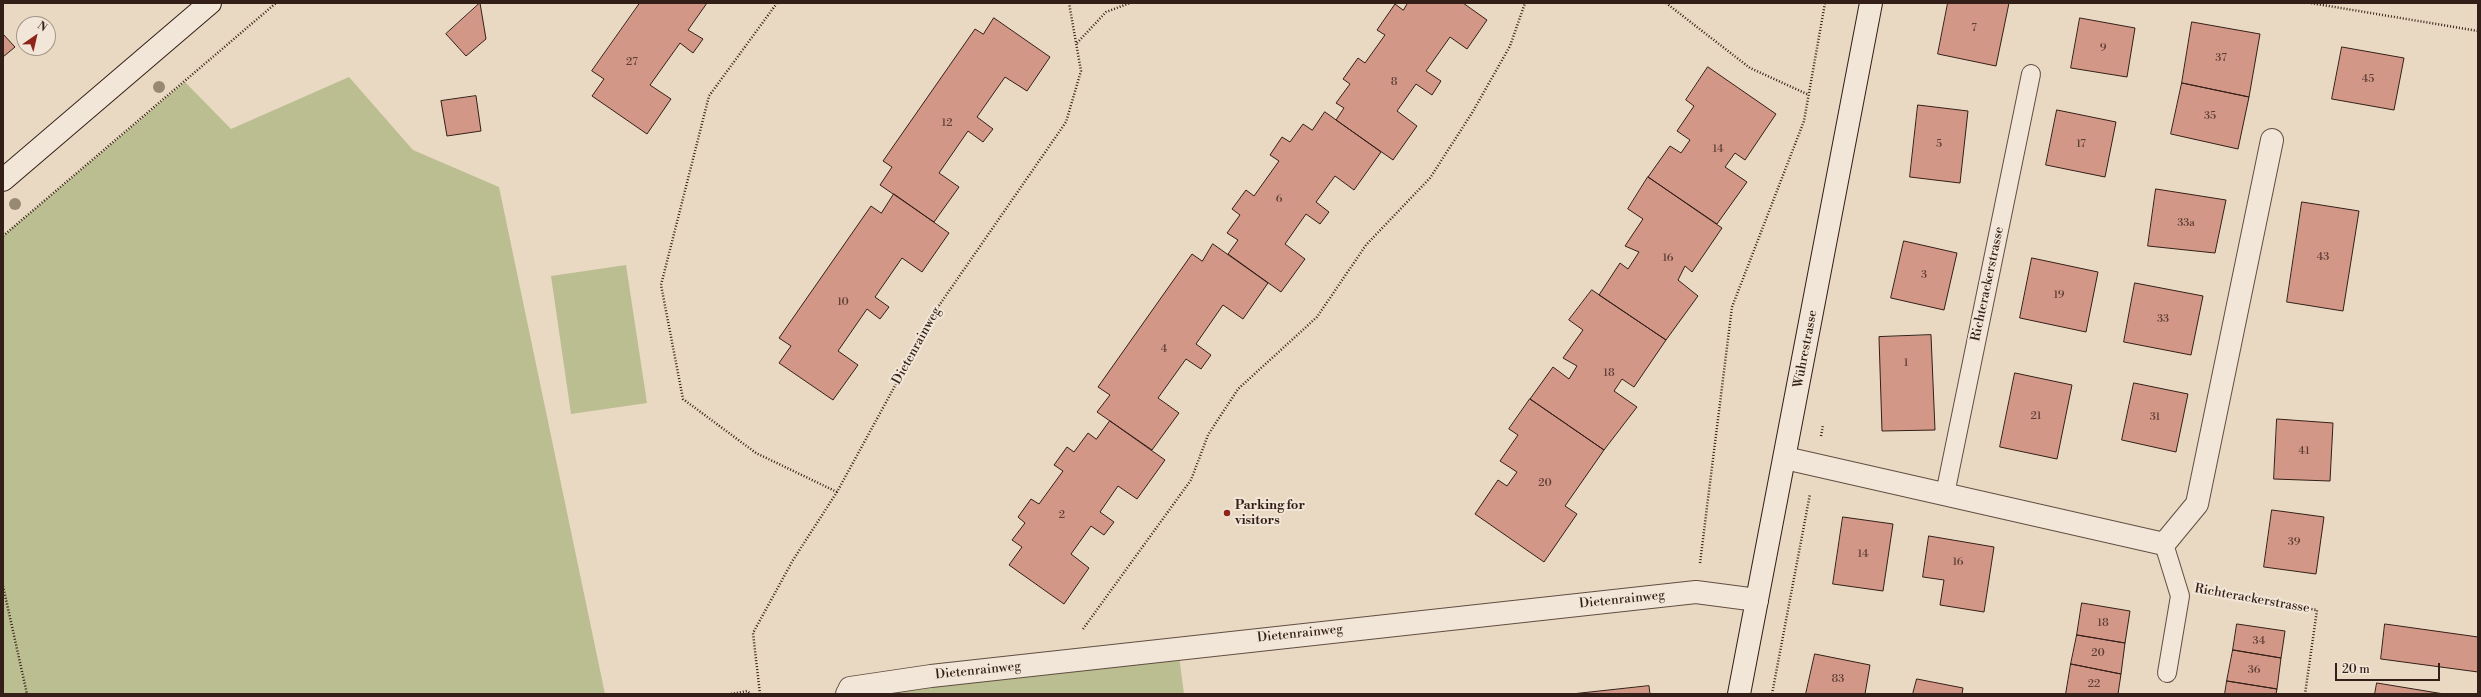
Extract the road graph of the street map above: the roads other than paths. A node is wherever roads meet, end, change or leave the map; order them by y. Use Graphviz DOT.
graph roads {
  1 [pos="210,3"];
  2 [pos="1871,3"];
  3 [pos="2031,74"];
  4 [pos="2272,140"];
  5 [pos="3,180"];
  6 [pos="1785,458"];
  7 [pos="1945,494"];
  8 [pos="2164,544"];
  9 [pos="1757,600"];
  10 [pos="2167,673"];
  11 [pos="847,694"];
  12 [pos="1739,694"];
  1 -- 5 [label="street"];
  2 -- 6 [label="street, Wührestrasse"];
  3 -- 7 [label="lane, Richterackerstrasse"];
  4 -- 8 [label="street"];
  6 -- 7 [label="street"];
  6 -- 9 [label="street, Wührestrasse"];
  7 -- 8 [label="street"];
  8 -- 10 [label="lane, Richterackerstrasse"];
  9 -- 11 [label="street, Dietenrainweg"];
  9 -- 12 [label="street, Wührestrasse"];
}
